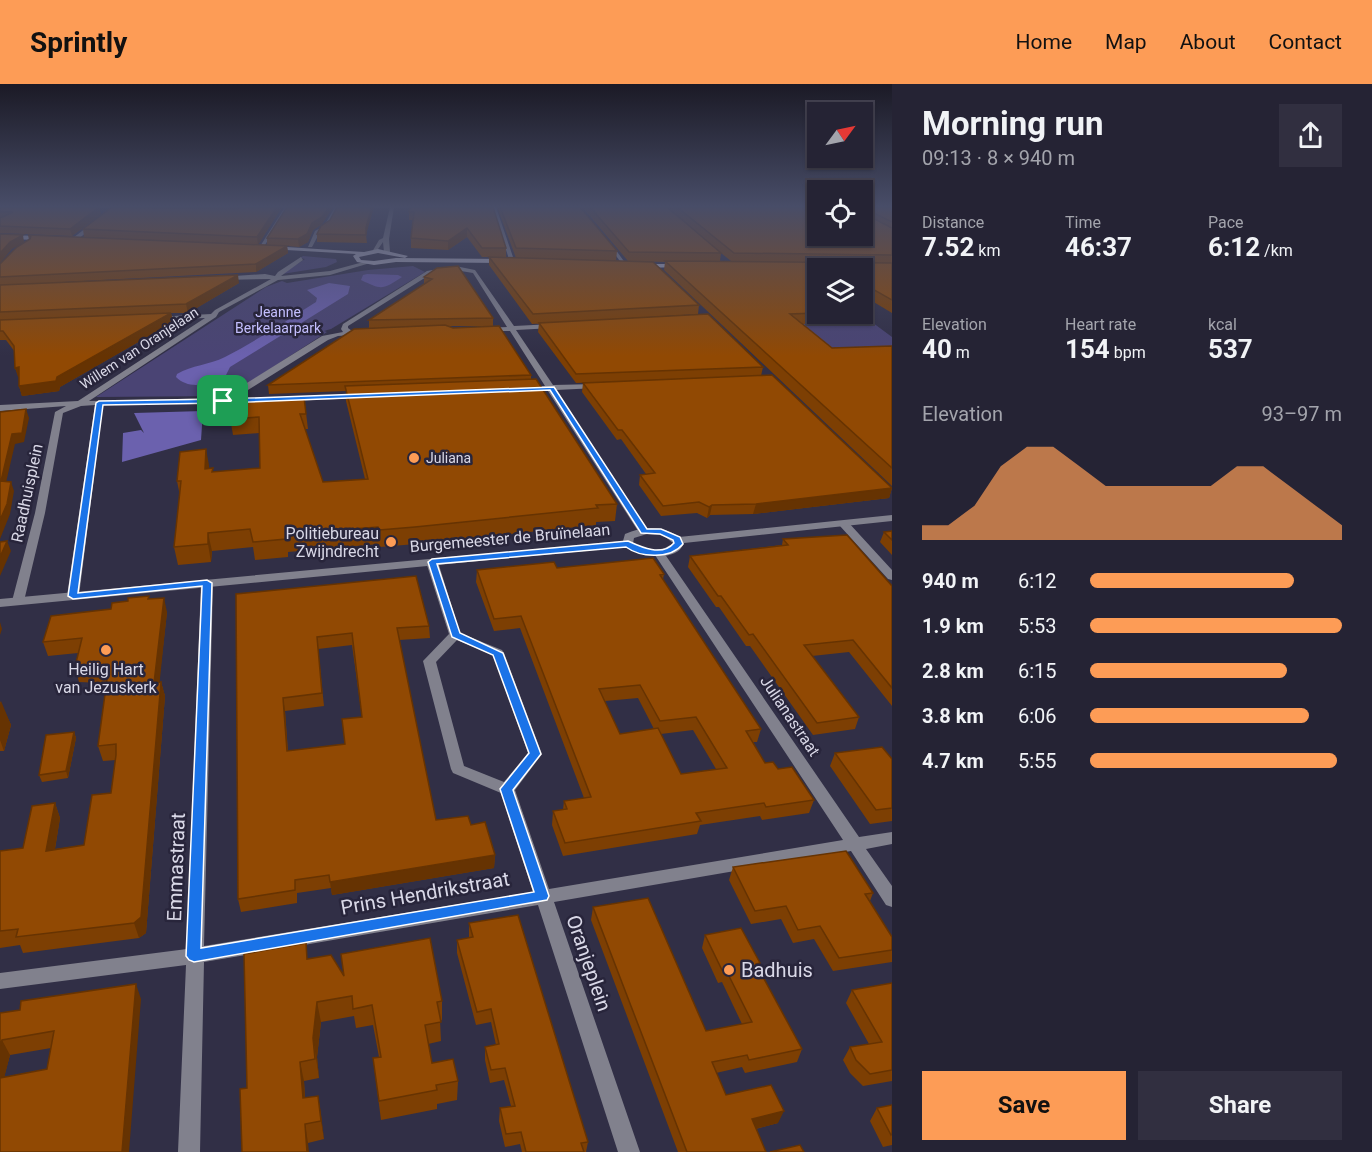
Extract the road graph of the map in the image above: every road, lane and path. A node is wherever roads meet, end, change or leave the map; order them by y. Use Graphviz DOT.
graph roads {
  1 [pos="359,257"];
  2 [pos="614,257"];
  3 [pos="397,258"];
  4 [pos="301,259"];
  5 [pos="512,259"];
  6 [pos="367,263"];
  7 [pos="618,264"];
  8 [pos="654,266"];
  9 [pos="316,273"];
  10 [pos="218,278"];
  11 [pos="277,278"];
  12 [pos="665,278"];
  13 [pos="213,316"];
  14 [pos="149,318"];
  15 [pos="559,326"];
  16 [pos="512,328"];
  17 [pos="483,330"];
  18 [pos="368,333"];
  19 [pos="351,334"];
  20 [pos="611,386"];
  21 [pos="552,388"];
  22 [pos="516,389"];
  23 [pos="375,395"];
  24 [pos="281,399"];
  25 [pos="258,400"];
  26 [pos="223,401"];
  27 [pos="80,403"];
  28 [pos="99,403"];
  29 [pos="0,408"];
  30 [pos="892,518"];
  31 [pos="844,524"];
  32 [pos="644,532"];
  33 [pos="677,540"];
  34 [pos="628,544"];
  35 [pos="658,552"];
  36 [pos="432,562"];
  37 [pos="892,577"];
  38 [pos="207,583"];
  39 [pos="73,596"];
  40 [pos="18,602"];
  41 [pos="0,603"];
  42 [pos="455,635"];
  43 [pos="507,789"];
  44 [pos="892,838"];
  45 [pos="854,843"];
  46 [pos="542,896"];
  47 [pos="892,900"];
  48 [pos="194,956"];
  49 [pos="0,981"];
  50 [pos="189,1152"];
  51 [pos="629,1152"];
  1 -- 6 [label="main road"];
  1 -- 9 [label="street, Willem van Oranjelaan"];
  2 -- 7 [label="street"];
  3 -- 5 [label="main road"];
  3 -- 5 [label="main road"];
  3 -- 6 [label="main road"];
  4 -- 11 [label="street, Willem van Oranjelaan"];
  6 -- 9 [label="street, Willem van Oranjelaan"];
  7 -- 8 [label="main road"];
  7 -- 8 [label="main road"];
  8 -- 12 [label="street"];
  9 -- 11 [label="street, Willem van Oranjelaan"];
  10 -- 11 [label="street"];
  11 -- 13 [label="street, Willem van Oranjelaan"];
  13 -- 14 [label="street"];
  13 -- 27 [label="street, Willem van Oranjelaan"];
  15 -- 16 [label="street"];
  16 -- 17 [label="street"];
  16 -- 19 [label="street"];
  16 -- 21 [label="street"];
  18 -- 19 [label="street"];
  19 -- 26 [label="street"];
  20 -- 21 [label="street"];
  21 -- 22 [label="street"];
  21 -- 32 [label="street"];
  23 -- 24 [label="street"];
  25 -- 26 [label="street"];
  26 -- 28 [label="street"];
  27 -- 28 [label="street"];
  27 -- 29 [label="street"];
  27 -- 40 [label="street, Raadhuisplein"];
  28 -- 39 [label="street"];
  30 -- 31 [label="street"];
  31 -- 33 [label="street"];
  31 -- 37 [label="street"];
  32 -- 33 [label="street"];
  32 -- 34 [label="street"];
  33 -- 35 [label="street"];
  34 -- 35 [label="street"];
  34 -- 36 [label="street, Burgemeester de Bruïnelaan"];
  35 -- 45 [label="street, Julianastraat"];
  36 -- 38 [label="street, Burgemeester de Bruïnelaan"];
  36 -- 42 [label="street"];
  38 -- 39 [label="street, Burgemeester de Bruïnelaan"];
  38 -- 48 [label="street, Emmastraat"];
  39 -- 40 [label="street, Burgemeester de Bruïnelaan"];
  40 -- 41 [label="street, Burgemeester de Bruïnelaan"];
  42 -- 43 [label="street"];
  42 -- 43 [label="street"];
  43 -- 46 [label="street, Oranjeplein"];
  44 -- 45 [label="street, Prins Hendrikstraat"];
  45 -- 46 [label="street, Prins Hendrikstraat"];
  45 -- 47 [label="street, Julianastraat"];
  46 -- 48 [label="street, Prins Hendrikstraat"];
  46 -- 51 [label="street, Oranjeplein"];
  48 -- 49 [label="street, Prins Hendrikstraat"];
  48 -- 50 [label="street, Emmastraat"];
}
